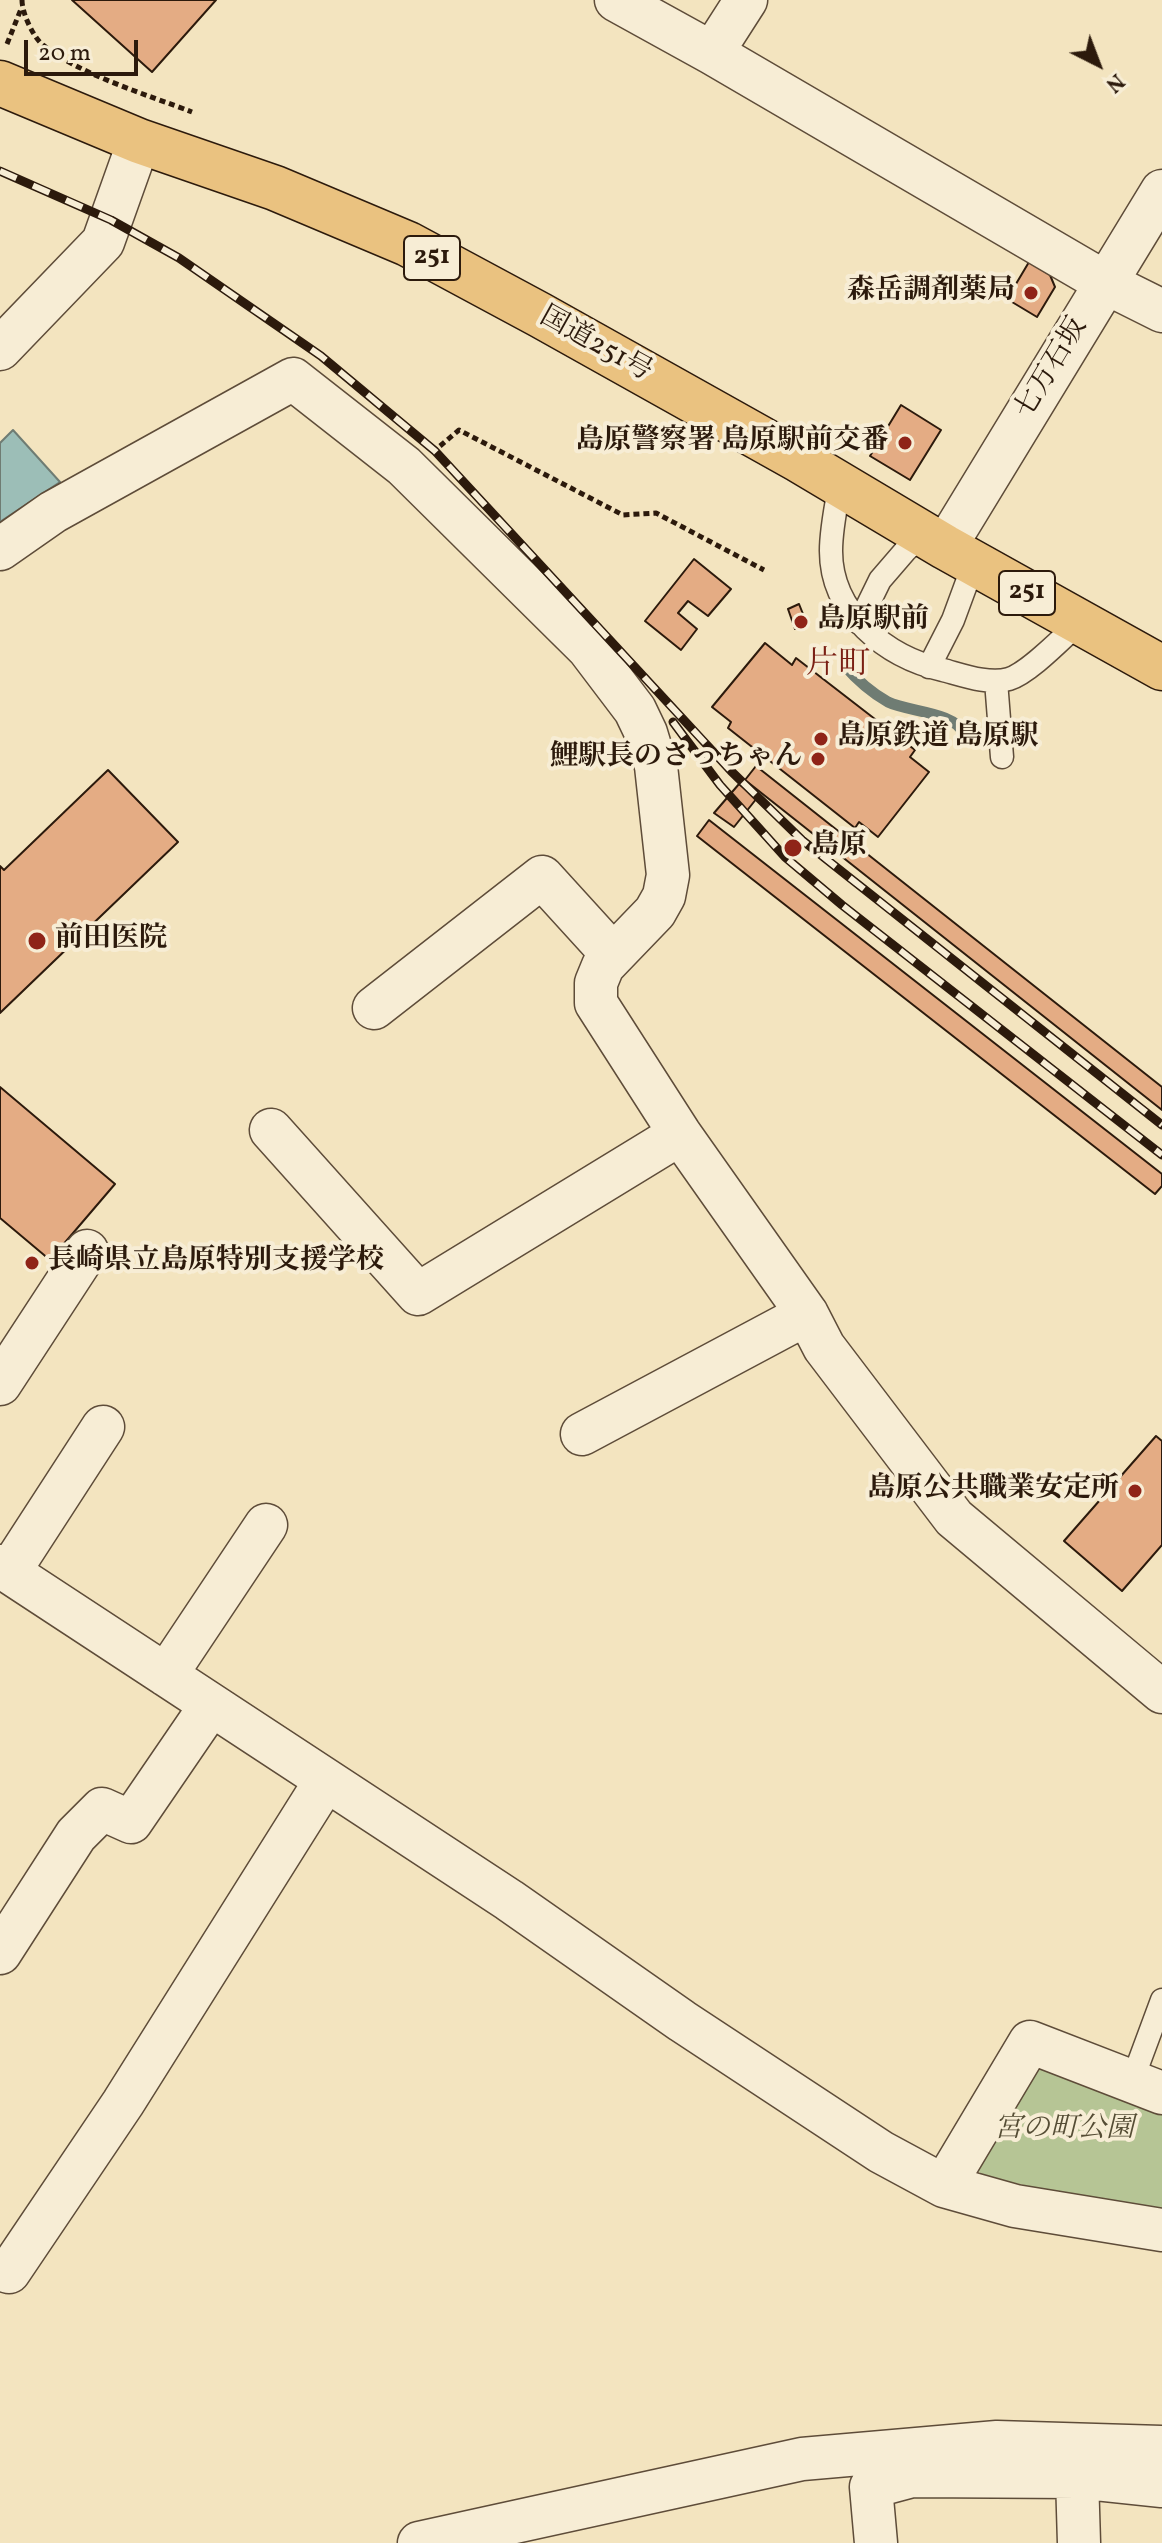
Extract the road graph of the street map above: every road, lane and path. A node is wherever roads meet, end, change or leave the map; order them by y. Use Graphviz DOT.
graph roads {
  1 [pos="616,0"];
  2 [pos="746,0"];
  3 [pos="22,8"];
  4 [pos="712,53"];
  5 [pos="3,65"];
  6 [pos="139,141"];
  7 [pos="1162,191"];
  8 [pos="1106,283"];
  9 [pos="1162,311"];
  10 [pos="0,349"];
  11 [pos="404,466"];
  12 [pos="840,484"];
  13 [pos="947,548"];
  14 [pos="0,549"];
  15 [pos="764,570"];
  16 [pos="1080,622"];
  17 [pos="859,623"];
  18 [pos="929,667"];
  19 [pos="1162,668"];
  20 [pos="996,681"];
  21 [pos="1002,757"];
  22 [pos="613,955"];
  23 [pos="374,1008"];
  24 [pos="271,1130"];
  25 [pos="680,1134"];
  26 [pos="87,1251"];
  27 [pos="807,1314"];
  28 [pos="0,1384"];
  29 [pos="103,1427"];
  30 [pos="582,1434"];
  31 [pos="266,1525"];
  32 [pos="5,1569"];
  33 [pos="166,1675"];
  34 [pos="1162,1692"];
  35 [pos="211,1705"];
  36 [pos="326,1780"];
  37 [pos="0,1953"];
  38 [pos="1162,2000"];
  39 [pos="1147,2087"];
  40 [pos="944,2186"];
  41 [pos="1162,2230"];
  42 [pos="0,2269"];
  43 [pos="1162,2447"];
  44 [pos="1077,2477"];
  45 [pos="1162,2486"];
  46 [pos="419,2543"];
  47 [pos="876,2543"];
  48 [pos="1079,2543"];
  1 -- 4 [label="street"];
  2 -- 4 [label="street"];
  3 -- 5 [label="path"];
  4 -- 8 [label="street"];
  5 -- 6 [label="highway, 国道251号 / 251"];
  6 -- 10 [label="street"];
  6 -- 12 [label="highway, 国道251号 / 251"];
  7 -- 8 [label="street, 七万石坂"];
  8 -- 9 [label="street"];
  8 -- 13 [label="street, 七万石坂"];
  11 -- 14 [label="street"];
  11 -- 15 [label="path"];
  11 -- 22 [label="street"];
  12 -- 13 [label="highway, 国道251号 / 251"];
  12 -- 17 [label="lane"];
  13 -- 16 [label="highway, 国道251号 / 251"];
  13 -- 17 [label="lane"];
  13 -- 18 [label="lane"];
  16 -- 19 [label="highway, 国道251号 / 251"];
  16 -- 20 [label="lane"];
  17 -- 18 [label="lane"];
  18 -- 20 [label="lane"];
  20 -- 21 [label="lane"];
  22 -- 23 [label="street"];
  22 -- 25 [label="street"];
  24 -- 25 [label="street"];
  25 -- 27 [label="street"];
  26 -- 28 [label="street"];
  27 -- 30 [label="street"];
  27 -- 34 [label="street"];
  29 -- 32 [label="street"];
  31 -- 33 [label="street"];
  32 -- 33 [label="street"];
  33 -- 35 [label="street"];
  35 -- 36 [label="street"];
  35 -- 37 [label="street"];
  36 -- 40 [label="street"];
  36 -- 42 [label="street"];
  38 -- 39 [label="lane"];
  39 -- 40 [label="street"];
  40 -- 41 [label="street"];
  43 -- 46 [label="street"];
  44 -- 45 [label="street"];
  44 -- 47 [label="street"];
  44 -- 48 [label="street"];
}
